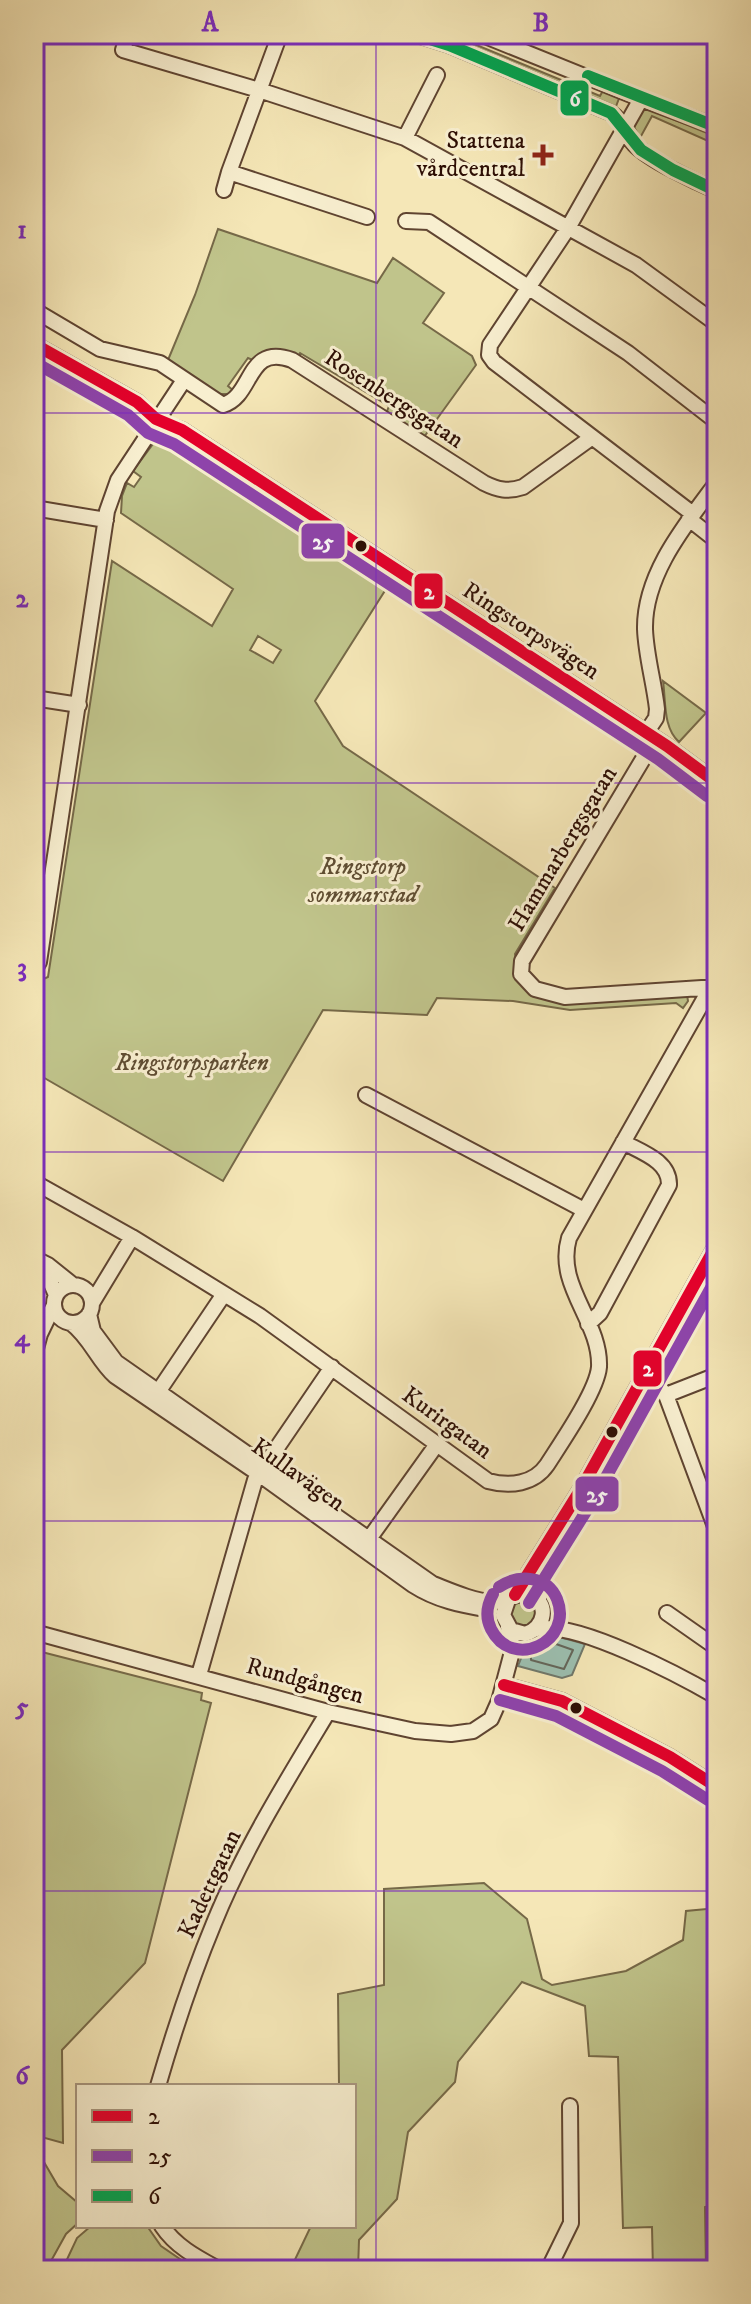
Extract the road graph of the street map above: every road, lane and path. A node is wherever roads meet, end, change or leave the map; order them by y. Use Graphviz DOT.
graph roads {
  1 [pos="128,34"];
  2 [pos="280,34"];
  3 [pos="414,34"];
  4 [pos="480,34"];
  5 [pos="437,75"];
  6 [pos="259,90"];
  7 [pos="641,99"];
  8 [pos="717,127"];
  9 [pos="624,129"];
  10 [pos="405,138"];
  11 [pos="229,172"];
  12 [pos="224,190"];
  13 [pos="717,191"];
  14 [pos="367,217"];
  15 [pos="406,221"];
  16 [pos="568,228"];
  17 [pos="529,288"];
  18 [pos="34,310"];
  19 [pos="717,324"];
  20 [pos="34,344"];
  21 [pos="34,361"];
  22 [pos="184,380"];
  23 [pos="156,419"];
  24 [pos="717,422"];
  25 [pos="591,438"];
  26 [pos="717,482"];
  27 [pos="34,508"];
  28 [pos="691,517"];
  29 [pos="106,520"];
  30 [pos="717,541"];
  31 [pos="34,698"];
  32 [pos="79,705"];
  33 [pos="650,736"];
  34 [pos="717,783"];
  35 [pos="34,971"];
  36 [pos="714,987"];
  37 [pos="366,1095"];
  38 [pos="623,1142"];
  39 [pos="34,1182"];
  40 [pos="584,1210"];
  41 [pos="132,1237"];
  42 [pos="717,1244"];
  43 [pos="34,1258"];
  44 [pos="34,1267"];
  45 [pos="106,1281"];
  46 [pos="77,1286"];
  47 [pos="224,1294"];
  48 [pos="55,1300"];
  49 [pos="90,1309"];
  50 [pos="68,1322"];
  51 [pos="588,1324"];
  52 [pos="40,1334"];
  53 [pos="89,1334"];
  54 [pos="34,1356"];
  55 [pos="332,1367"];
  56 [pos="717,1375"];
  57 [pos="642,1378"];
  58 [pos="158,1392"];
  59 [pos="666,1395"];
  60 [pos="437,1444"];
  61 [pos="262,1470"];
  62 [pos="562,1522"];
  63 [pos="717,1532"];
  64 [pos="369,1539"];
  65 [pos="512,1598"];
  66 [pos="541,1607"];
  67 [pos="667,1613"];
  68 [pos="506,1624"];
  69 [pos="34,1632"];
  70 [pos="531,1632"];
  71 [pos="513,1648"];
  72 [pos="717,1648"];
  73 [pos="199,1675"];
  74 [pos="504,1685"];
  75 [pos="717,1688"];
  76 [pos="717,1697"];
  77 [pos="328,1712"];
  78 [pos="717,1787"];
  79 [pos="159,2084"];
  80 [pos="570,2106"];
  81 [pos="164,2228"];
  82 [pos="220,2270"];
  83 [pos="548,2270"];
  1 -- 6 [label="street"];
  2 -- 6 [label="street"];
  3 -- 9 [label="street"];
  4 -- 7 [label="street"];
  5 -- 10 [label="street"];
  6 -- 10 [label="street"];
  6 -- 11 [label="street"];
  7 -- 8 [label="street"];
  7 -- 9 [label="street"];
  9 -- 13 [label="street"];
  9 -- 16 [label="street"];
  10 -- 16 [label="street"];
  11 -- 12 [label="street"];
  11 -- 14 [label="street"];
  15 -- 17 [label="street"];
  16 -- 17 [label="street"];
  16 -- 19 [label="street"];
  17 -- 24 [label="street"];
  17 -- 25 [label="street"];
  18 -- 22 [label="street, Rosenbergsgatan"];
  20 -- 23 [label="street, Ringstorpsvägen"];
  21 -- 23 [label="street, Ringstorpsvägen"];
  22 -- 23 [label="street"];
  22 -- 25 [label="street, Rosenbergsgatan"];
  23 -- 29 [label="street"];
  23 -- 33 [label="street, Ringstorpsvägen"];
  25 -- 28 [label="street"];
  26 -- 28 [label="street"];
  27 -- 29 [label="street"];
  28 -- 30 [label="street"];
  28 -- 33 [label="street"];
  29 -- 32 [label="street"];
  31 -- 32 [label="street"];
  32 -- 35 [label="street"];
  33 -- 34 [label="street, Ringstorpsvägen"];
  33 -- 36 [label="street, Hammarbergsgatan"];
  36 -- 38 [label="street, Kurirgatan"];
  37 -- 40 [label="street"];
  38 -- 40 [label="street, Kurirgatan"];
  38 -- 51 [label="street"];
  39 -- 41 [label="street, Kurirgatan"];
  40 -- 51 [label="street, Kurirgatan"];
  41 -- 45 [label="street"];
  41 -- 47 [label="street, Kurirgatan"];
  42 -- 57 [label="street"];
  43 -- 46 [label="street"];
  44 -- 48 [label="street"];
  45 -- 46 [label="street"];
  45 -- 49 [label="street"];
  46 -- 48 [label="street"];
  46 -- 49 [label="street"];
  47 -- 55 [label="street, Kurirgatan"];
  47 -- 58 [label="street"];
  48 -- 50 [label="street"];
  48 -- 52 [label="street"];
  49 -- 50 [label="street"];
  49 -- 53 [label="street"];
  50 -- 52 [label="street"];
  50 -- 53 [label="street"];
  51 -- 60 [label="street, Kurirgatan"];
  52 -- 54 [label="street"];
  53 -- 58 [label="street, Kullavägen"];
  53 -- 61 [label="street, Kullavägen"];
  55 -- 60 [label="street, Kurirgatan"];
  55 -- 61 [label="street"];
  56 -- 59 [label="street"];
  57 -- 59 [label="street"];
  57 -- 62 [label="street"];
  58 -- 61 [label="street, Kullavägen"];
  59 -- 63 [label="street"];
  60 -- 64 [label="street"];
  61 -- 64 [label="street, Kullavägen"];
  61 -- 68 [label="street, Kullavägen"];
  61 -- 73 [label="street"];
  62 -- 65 [label="street"];
  62 -- 66 [label="street"];
  64 -- 65 [label="street, Kullavägen"];
  65 -- 66 [label="street"];
  65 -- 68 [label="street"];
  66 -- 70 [label="street"];
  66 -- 75 [label="street"];
  67 -- 72 [label="street"];
  68 -- 70 [label="street"];
  68 -- 71 [label="street, Rundgången"];
  69 -- 73 [label="street, Rundgången"];
  70 -- 71 [label="street, Rundgången"];
  70 -- 76 [label="street"];
  71 -- 74 [label="street, Rundgången"];
  73 -- 77 [label="street, Rundgången"];
  74 -- 77 [label="street, Rundgången"];
  74 -- 78 [label="street"];
  77 -- 79 [label="street, Kadettgatan"];
  80 -- 83 [label="street"];
  81 -- 82 [label="street"];
}
